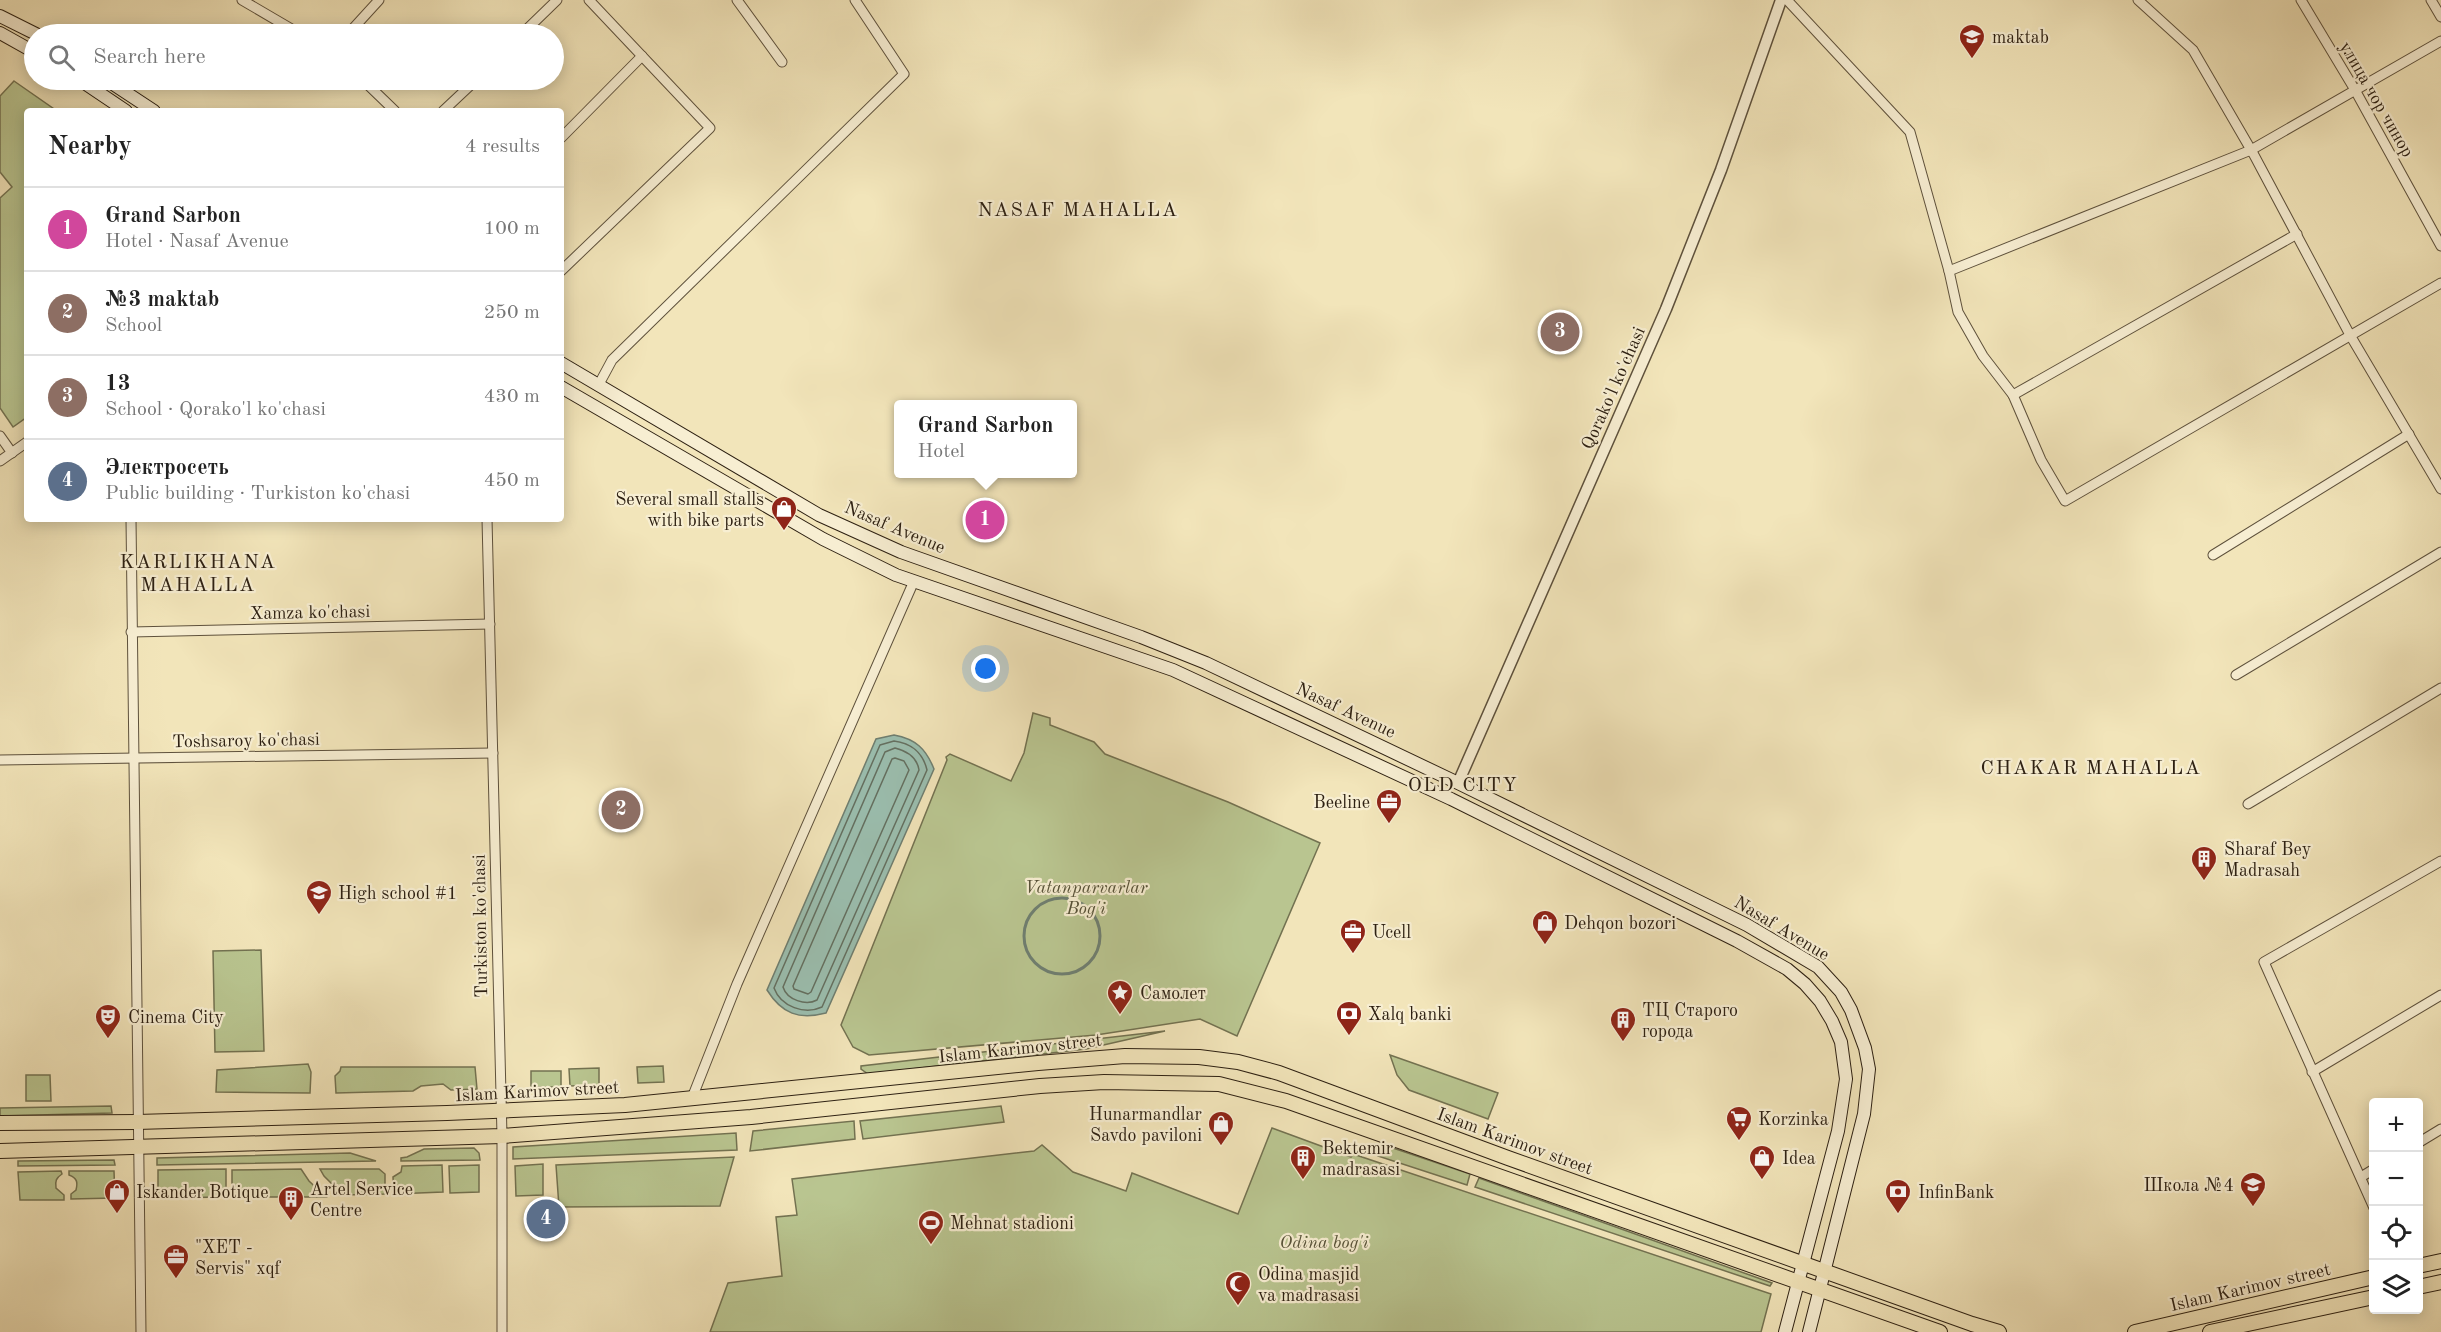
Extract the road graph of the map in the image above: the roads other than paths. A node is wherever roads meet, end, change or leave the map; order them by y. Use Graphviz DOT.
graph roads {
  1 [pos="242,0"];
  2 [pos="379,0"];
  3 [pos="557,0"];
  4 [pos="589,0"];
  5 [pos="737,0"];
  6 [pos="855,0"];
  7 [pos="1781,0"];
  8 [pos="1787,0"];
  9 [pos="2138,0"];
  10 [pos="2301,0"];
  11 [pos="2431,0"];
  12 [pos="0,16"];
  13 [pos="2441,17"];
  14 [pos="283,24"];
  15 [pos="357,24"];
  16 [pos="532,24"];
  17 [pos="24,28"];
  18 [pos="0,33"];
  19 [pos="2441,41"];
  20 [pos="24,46"];
  21 [pos="642,56"];
  22 [pos="782,62"];
  23 [pos="95,90"];
  24 [pos="122,90"];
  25 [pos="373,90"];
  26 [pos="465,90"];
  27 [pos="2355,90"];
  28 [pos="122,108"];
  29 [pos="149,108"];
  30 [pos="392,108"];
  31 [pos="446,108"];
  32 [pos="564,135"];
  33 [pos="2251,150"];
  34 [pos="2296,234"];
  35 [pos="2441,246"];
  36 [pos="564,268"];
  37 [pos="1949,271"];
  38 [pos="2441,283"];
  39 [pos="2350,335"];
  40 [pos="564,365"];
  41 [pos="598,386"];
  42 [pos="564,389"];
  43 [pos="2013,395"];
  44 [pos="2409,434"];
  45 [pos="0,436"];
  46 [pos="24,443"];
  47 [pos="12,453"];
  48 [pos="0,462"];
  49 [pos="2441,489"];
  50 [pos="131,522"];
  51 [pos="487,522"];
  52 [pos="2441,552"];
  53 [pos="2213,555"];
  54 [pos="914,581"];
  55 [pos="490,624"];
  56 [pos="131,633"];
  57 [pos="2236,675"];
  58 [pos="2441,688"];
  59 [pos="493,753"];
  60 [pos="134,758"];
  61 [pos="0,760"];
  62 [pos="1458,783"];
  63 [pos="1451,800"];
  64 [pos="2248,804"];
  65 [pos="2441,861"];
  66 [pos="1676,890"];
  67 [pos="1668,907"];
  68 [pos="2441,995"];
  69 [pos="986,1068"];
  70 [pos="2312,1072"];
  71 [pos="988,1092"];
  72 [pos="692,1098"];
  73 [pos="501,1111"];
  74 [pos="137,1122"];
  75 [pos="0,1124"];
  76 [pos="2441,1129"];
  77 [pos="502,1136"];
  78 [pos="2423,1140"];
  79 [pos="138,1146"];
  80 [pos="0,1151"];
  81 [pos="2369,1172"];
  82 [pos="2361,1177"];
  83 [pos="2372,1206"];
  84 [pos="2441,1261"];
  85 [pos="1803,1262"];
  86 [pos="2423,1265"];
  87 [pos="1824,1270"];
  88 [pos="2369,1278"];
  89 [pos="2441,1282"];
  90 [pos="1799,1283"];
  91 [pos="2423,1286"];
  92 [pos="1819,1290"];
  93 [pos="2369,1298"];
  94 [pos="141,1332"];
  95 [pos="502,1332"];
  96 [pos="1785,1332"];
  97 [pos="1809,1332"];
  98 [pos="1940,1332"];
  99 [pos="1999,1332"];
  100 [pos="2135,1332"];
  101 [pos="2210,1332"];
  1 -- 14 [label="street"];
  2 -- 15 [label="street"];
  3 -- 16 [label="street"];
  4 -- 21 [label="street"];
  5 -- 22 [label="street"];
  6 -- 41 [label="street"];
  7 -- 62 [label="street, Qorako'l ko'chasi"];
  8 -- 37 [label="street"];
  9 -- 33 [label="street"];
  10 -- 27 [label="street, улица чор чинор"];
  11 -- 13 [label="street"];
  12 -- 17 [label="main road"];
  18 -- 20 [label="main road"];
  19 -- 27 [label="street"];
  21 -- 32 [label="street"];
  21 -- 36 [label="street"];
  23 -- 28 [label="main road"];
  24 -- 29 [label="main road"];
  25 -- 30 [label="street"];
  26 -- 31 [label="street"];
  27 -- 33 [label="street"];
  27 -- 35 [label="street, улица чор чинор"];
  33 -- 34 [label="street"];
  33 -- 37 [label="street"];
  34 -- 39 [label="street"];
  34 -- 43 [label="street"];
  37 -- 43 [label="street"];
  38 -- 39 [label="street"];
  39 -- 43 [label="street"];
  39 -- 44 [label="street"];
  40 -- 41 [label="main road, Nasaf Avenue"];
  41 -- 62 [label="main road, Nasaf Avenue"];
  42 -- 54 [label="main road, Nasaf Avenue"];
  44 -- 49 [label="street"];
  44 -- 53 [label="street"];
  45 -- 47 [label="street"];
  46 -- 47 [label="street"];
  47 -- 48 [label="street"];
  50 -- 56 [label="street"];
  51 -- 55 [label="street, Turkiston ko'chasi"];
  52 -- 57 [label="street"];
  54 -- 63 [label="main road, Nasaf Avenue"];
  54 -- 72 [label="street"];
  55 -- 56 [label="street, Xamza ko'chasi"];
  55 -- 59 [label="street, Turkiston ko'chasi"];
  56 -- 60 [label="street"];
  58 -- 64 [label="street"];
  59 -- 60 [label="street, Toshsaroy ko'chasi"];
  59 -- 73 [label="street, Turkiston ko'chasi"];
  60 -- 61 [label="street, Toshsaroy ko'chasi"];
  60 -- 74 [label="street"];
  62 -- 63 [label="street"];
  62 -- 66 [label="main road, Nasaf Avenue"];
  63 -- 67 [label="main road, Nasaf Avenue"];
  65 -- 70 [label="street"];
  66 -- 67 [label="main road"];
  66 -- 87 [label="main road, Nasaf Avenue"];
  67 -- 85 [label="main road, Nasaf Avenue"];
  68 -- 70 [label="street"];
  69 -- 71 [label="main road"];
  69 -- 72 [label="main road, Islam Karimov street"];
  69 -- 85 [label="main road, Islam Karimov street"];
  70 -- 82 [label="street"];
  71 -- 77 [label="main road"];
  71 -- 90 [label="main road"];
  72 -- 73 [label="main road, Islam Karimov street"];
  73 -- 74 [label="main road, Islam Karimov street"];
  73 -- 77 [label="street, Turkiston ko'chasi"];
  74 -- 75 [label="main road, Islam Karimov street"];
  74 -- 79 [label="street"];
  76 -- 78 [label="street"];
  77 -- 79 [label="main road"];
  77 -- 95 [label="street, Turkiston ko'chasi"];
  79 -- 80 [label="main road"];
  79 -- 94 [label="street"];
  81 -- 82 [label="street"];
  82 -- 83 [label="street"];
  84 -- 86 [label="main road"];
  85 -- 87 [label="main road, Islam Karimov street"];
  85 -- 90 [label="main road, Nasaf Avenue"];
  87 -- 92 [label="main road, Nasaf Avenue"];
  87 -- 99 [label="main road, Islam Karimov street"];
  88 -- 100 [label="main road, Islam Karimov street"];
  89 -- 91 [label="main road"];
  90 -- 92 [label="main road"];
  90 -- 96 [label="main road, Nasaf Avenue"];
  92 -- 97 [label="main road, Nasaf Avenue"];
  92 -- 98 [label="main road"];
  93 -- 101 [label="main road, Islam Karimov street"];
}
